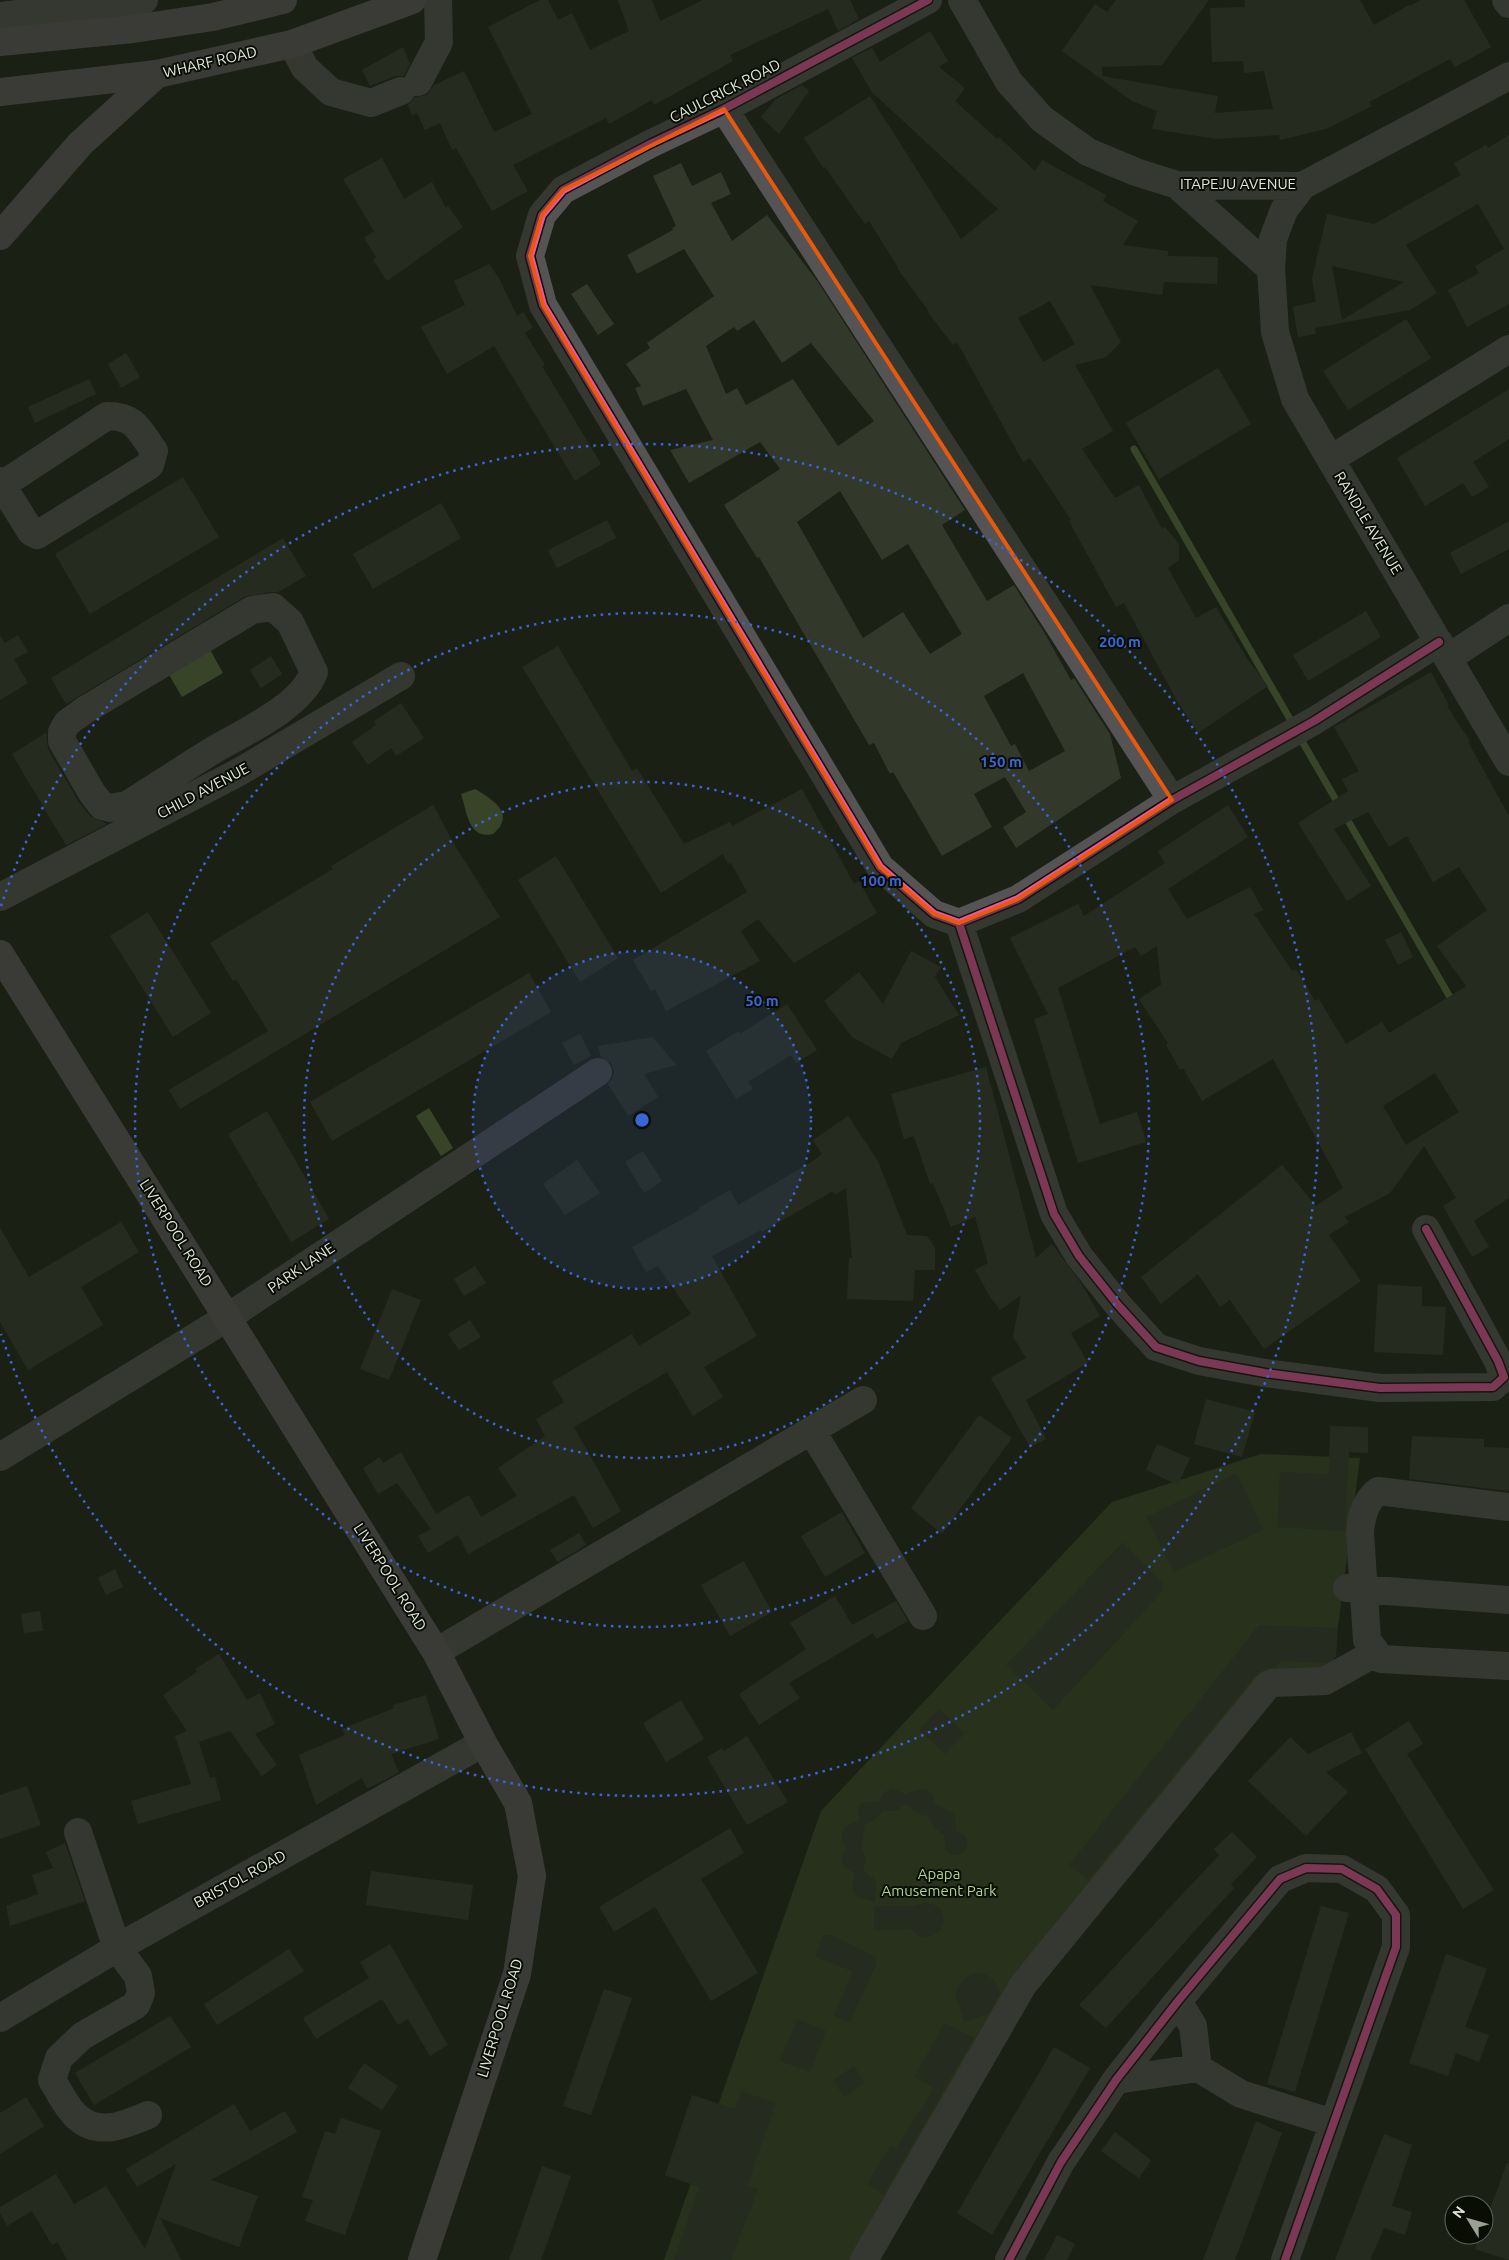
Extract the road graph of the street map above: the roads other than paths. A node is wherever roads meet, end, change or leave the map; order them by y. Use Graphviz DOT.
graph roads {
  1 [pos="144,0"];
  2 [pos="283,0"];
  3 [pos="412,0"];
  4 [pos="438,0"];
  5 [pos="928,0"];
  6 [pos="962,0"];
  7 [pos="1506,0"];
  8 [pos="1509,4"];
  9 [pos="0,16"];
  10 [pos="0,42"];
  11 [pos="292,44"];
  12 [pos="157,74"];
  13 [pos="1509,76"];
  14 [pos="0,92"];
  15 [pos="724,109"];
  16 [pos="1177,185"];
  17 [pos="1302,186"];
  18 [pos="0,236"];
  19 [pos="1270,269"];
  20 [pos="1509,350"];
  21 [pos="1331,460"];
  22 [pos="1,484"];
  23 [pos="1509,618"];
  24 [pos="1444,650"];
  25 [pos="401,676"];
  26 [pos="224,744"];
  27 [pos="1509,762"];
  28 [pos="239,772"];
  29 [pos="1172,800"];
  30 [pos="0,897"];
  31 [pos="958,923"];
  32 [pos="0,954"];
  33 [pos="598,1072"];
  34 [pos="1426,1229"];
  35 [pos="228,1317"];
  36 [pos="863,1400"];
  37 [pos="812,1432"];
  38 [pos="0,1457"];
  39 [pos="1509,1507"];
  40 [pos="1355,1588"];
  41 [pos="1509,1600"];
  42 [pos="924,1616"];
  43 [pos="436,1652"];
  44 [pos="1375,1653"];
  45 [pos="1509,1666"];
  46 [pos="483,1743"];
  47 [pos="78,1832"];
  48 [pos="118,1948"];
  49 [pos="1178,2001"];
  50 [pos="0,2018"];
  51 [pos="1198,2068"];
  52 [pos="1116,2080"];
  53 [pos="148,2116"];
  54 [pos="1333,2123"];
  55 [pos="422,2260"];
  56 [pos="864,2260"];
  57 [pos="1009,2260"];
  58 [pos="1284,2260"];
  1 -- 9 [label="street"];
  2 -- 10 [label="main road"];
  3 -- 11 [label="main road, WHARF ROAD"];
  4 -- 11 [label="street"];
  5 -- 15 [label="street, CAULCRICK ROAD"];
  6 -- 16 [label="street, ITAPEJU AVENUE"];
  7 -- 8 [label="street"];
  11 -- 12 [label="main road, WHARF ROAD"];
  12 -- 14 [label="main road, WHARF ROAD"];
  12 -- 18 [label="main road"];
  13 -- 17 [label="street, ITAPEJU AVENUE"];
  15 -- 29 [label="street"];
  15 -- 31 [label="street, CAULCRICK ROAD"];
  16 -- 17 [label="street, ITAPEJU AVENUE"];
  16 -- 19 [label="street"];
  17 -- 19 [label="street, RANDLE AVENUE"];
  19 -- 21 [label="street, RANDLE AVENUE"];
  20 -- 21 [label="street"];
  21 -- 24 [label="street, RANDLE AVENUE"];
  22 -- 22 [label="street"];
  23 -- 24 [label="street"];
  24 -- 27 [label="street, RANDLE AVENUE"];
  24 -- 29 [label="street"];
  25 -- 28 [label="street, CHILD AVENUE"];
  26 -- 26 [label="street"];
  26 -- 28 [label="street"];
  28 -- 30 [label="street, CHILD AVENUE"];
  29 -- 31 [label="street"];
  31 -- 34 [label="street"];
  32 -- 35 [label="main road, LIVERPOOL ROAD"];
  33 -- 35 [label="street, PARK LANE"];
  35 -- 38 [label="street, PARK LANE"];
  35 -- 43 [label="main road, LIVERPOOL ROAD"];
  36 -- 37 [label="street"];
  37 -- 42 [label="street"];
  37 -- 43 [label="street"];
  39 -- 40 [label="street"];
  40 -- 41 [label="street"];
  40 -- 44 [label="street"];
  43 -- 46 [label="main road, LIVERPOOL ROAD"];
  44 -- 45 [label="street"];
  44 -- 56 [label="street"];
  46 -- 48 [label="street, BRISTOL ROAD"];
  46 -- 55 [label="main road, LIVERPOOL ROAD"];
  47 -- 48 [label="street"];
  48 -- 50 [label="street, BRISTOL ROAD"];
  48 -- 53 [label="street"];
  49 -- 51 [label="street"];
  49 -- 52 [label="street"];
  49 -- 54 [label="street"];
  51 -- 52 [label="street"];
  51 -- 54 [label="street"];
  52 -- 57 [label="street"];
  54 -- 58 [label="street"];
}
